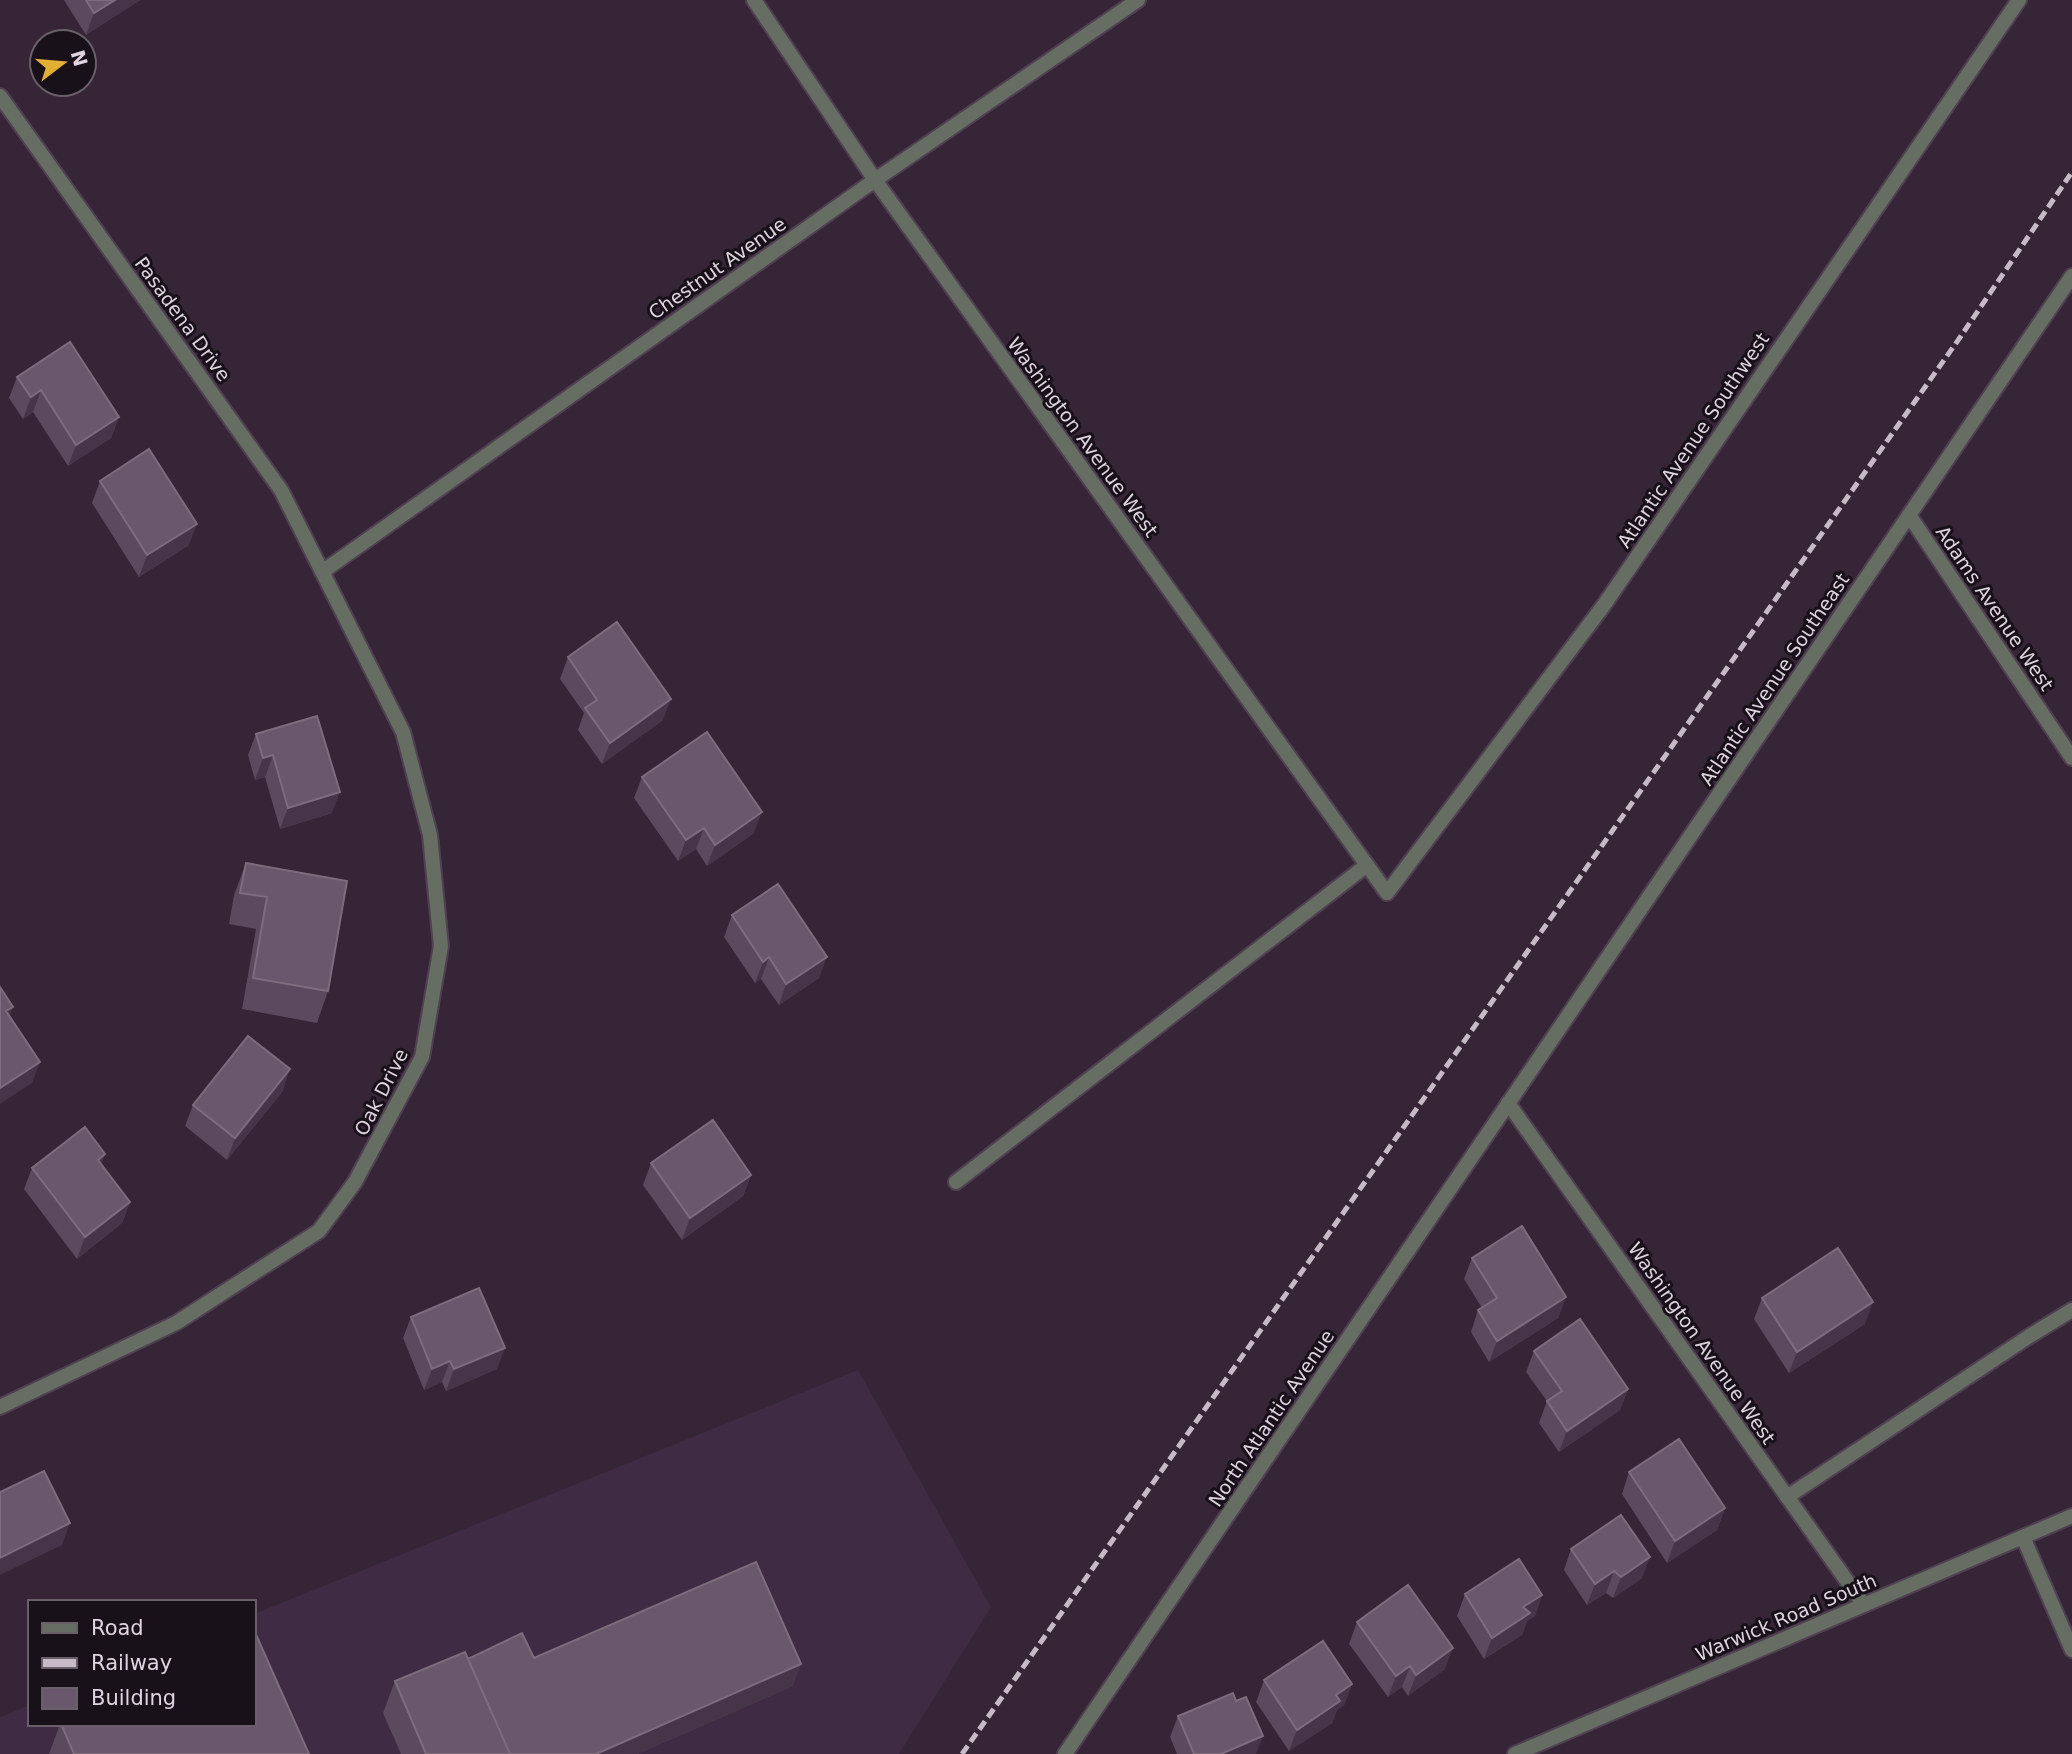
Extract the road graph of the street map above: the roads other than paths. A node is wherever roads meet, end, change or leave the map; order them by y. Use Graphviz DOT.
graph roads {
  1 [pos="754,0"];
  2 [pos="1138,0"];
  3 [pos="2019,0"];
  4 [pos="0,96"];
  5 [pos="874,180"];
  6 [pos="2072,276"];
  7 [pos="1909,515"];
  8 [pos="323,572"];
  9 [pos="2072,758"];
  10 [pos="1367,865"];
  11 [pos="1387,893"];
  12 [pos="1508,1103"];
  13 [pos="956,1182"];
  14 [pos="2072,1310"];
  15 [pos="0,1407"];
  16 [pos="1787,1497"];
  17 [pos="2072,1516"];
  18 [pos="2023,1537"];
  19 [pos="1864,1605"];
  20 [pos="2072,1650"];
  21 [pos="1065,1754"];
  22 [pos="1515,1754"];
  1 -- 5 [label="street, Washington Avenue West"];
  2 -- 5 [label="street, Chestnut Avenue"];
  3 -- 11 [label="street, Atlantic Avenue Southwest"];
  4 -- 8 [label="street, Pasadena Drive"];
  5 -- 8 [label="street, Chestnut Avenue"];
  5 -- 10 [label="street, Washington Avenue West"];
  6 -- 7 [label="street, Atlantic Avenue Southeast"];
  7 -- 9 [label="street, Adams Avenue West"];
  7 -- 12 [label="street, Atlantic Avenue Southeast"];
  8 -- 15 [label="street, Oak Drive"];
  10 -- 11 [label="street, Washington Avenue West"];
  10 -- 13 [label="street"];
  12 -- 16 [label="street, Washington Avenue West"];
  12 -- 21 [label="street, North Atlantic Avenue"];
  14 -- 16 [label="street"];
  16 -- 19 [label="street, Washington Avenue West"];
  17 -- 18 [label="street, Warwick Road South"];
  18 -- 19 [label="street, Warwick Road South"];
  18 -- 20 [label="street"];
  19 -- 22 [label="street, Warwick Road South"];
}
